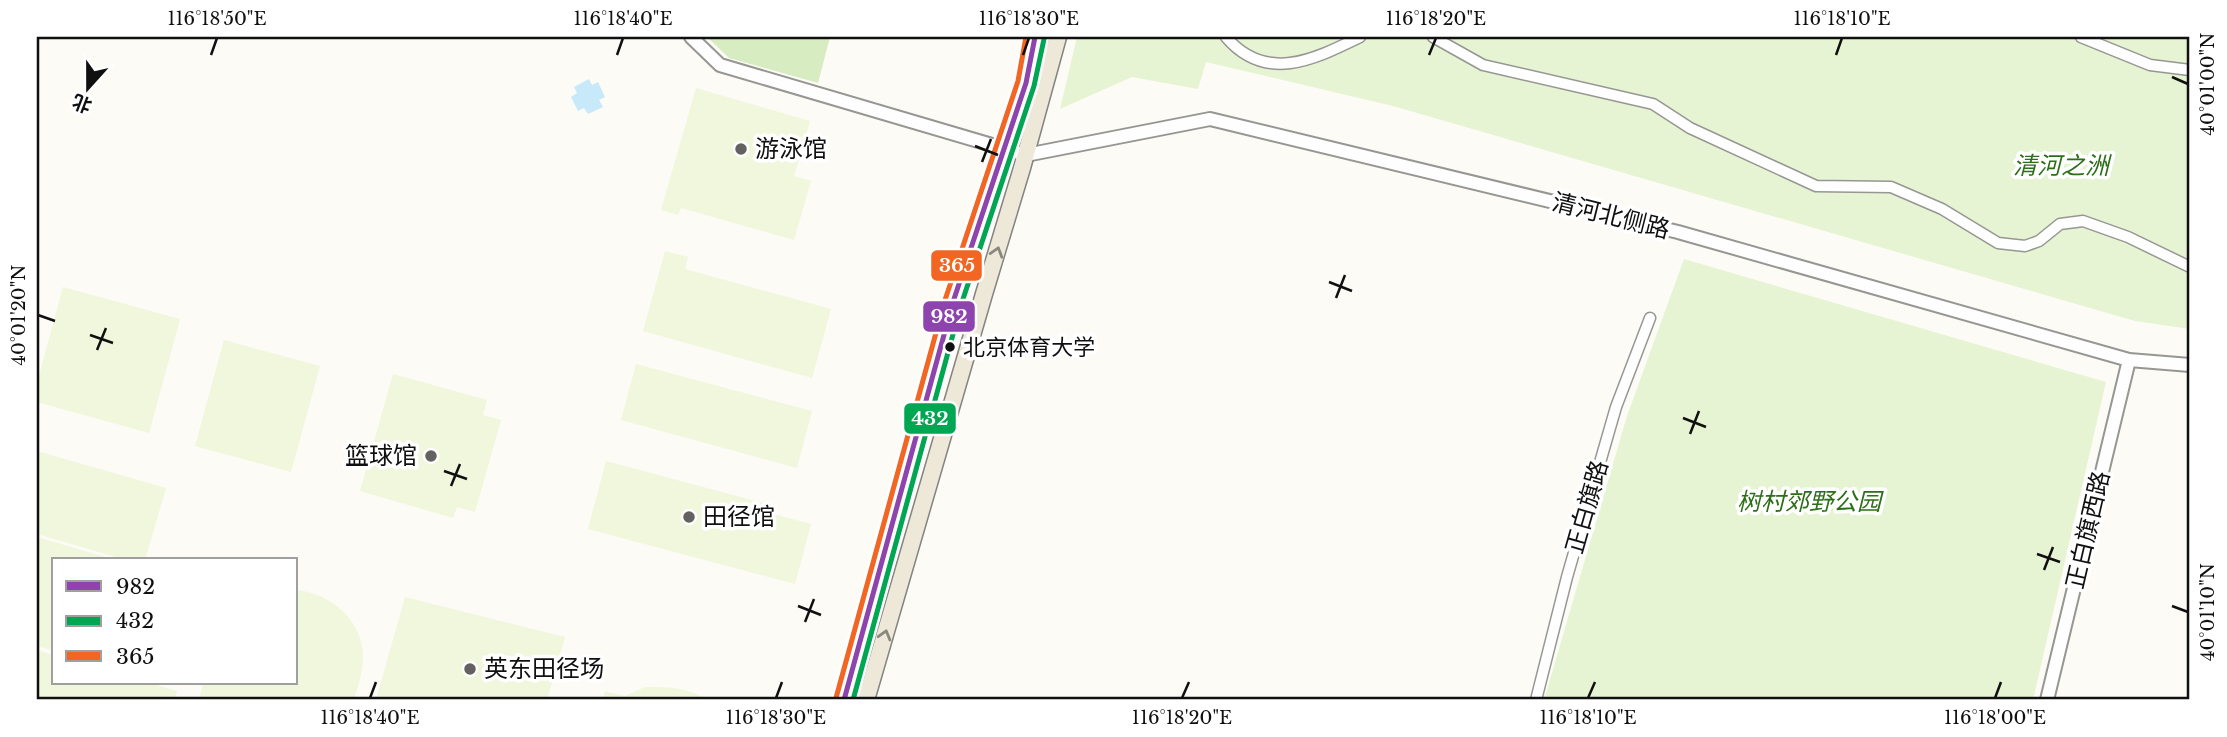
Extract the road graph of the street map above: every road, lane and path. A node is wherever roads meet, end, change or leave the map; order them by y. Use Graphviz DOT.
graph roads {
  1 [pos="691,37"];
  2 [pos="1035,37"];
  3 [pos="1058,37"];
  4 [pos="1226,37"];
  5 [pos="1360,37"];
  6 [pos="1433,37"];
  7 [pos="2081,37"];
  8 [pos="2190,70"];
  9 [pos="1005,148"];
  10 [pos="1026,155"];
  11 [pos="2190,267"];
  12 [pos="1650,318"];
  13 [pos="2129,360"];
  14 [pos="2190,365"];
  15 [pos="844,700"];
  16 [pos="866,700"];
  17 [pos="1536,700"];
  18 [pos="2047,700"];
  1 -- 9 [label="street"];
  2 -- 9 [label="main road"];
  3 -- 10 [label="main road"];
  4 -- 5 [label="street"];
  6 -- 11 [label="street"];
  7 -- 8 [label="street"];
  9 -- 10 [label="street"];
  9 -- 15 [label="main road"];
  10 -- 13 [label="street, 清河北侧路"];
  16 -- 10 [label="main road, one-way"];
  12 -- 17 [label="street, 正白旗路"];
  13 -- 14 [label="street, 清河北侧路"];
  13 -- 18 [label="street, 正白旗西路"];
}
